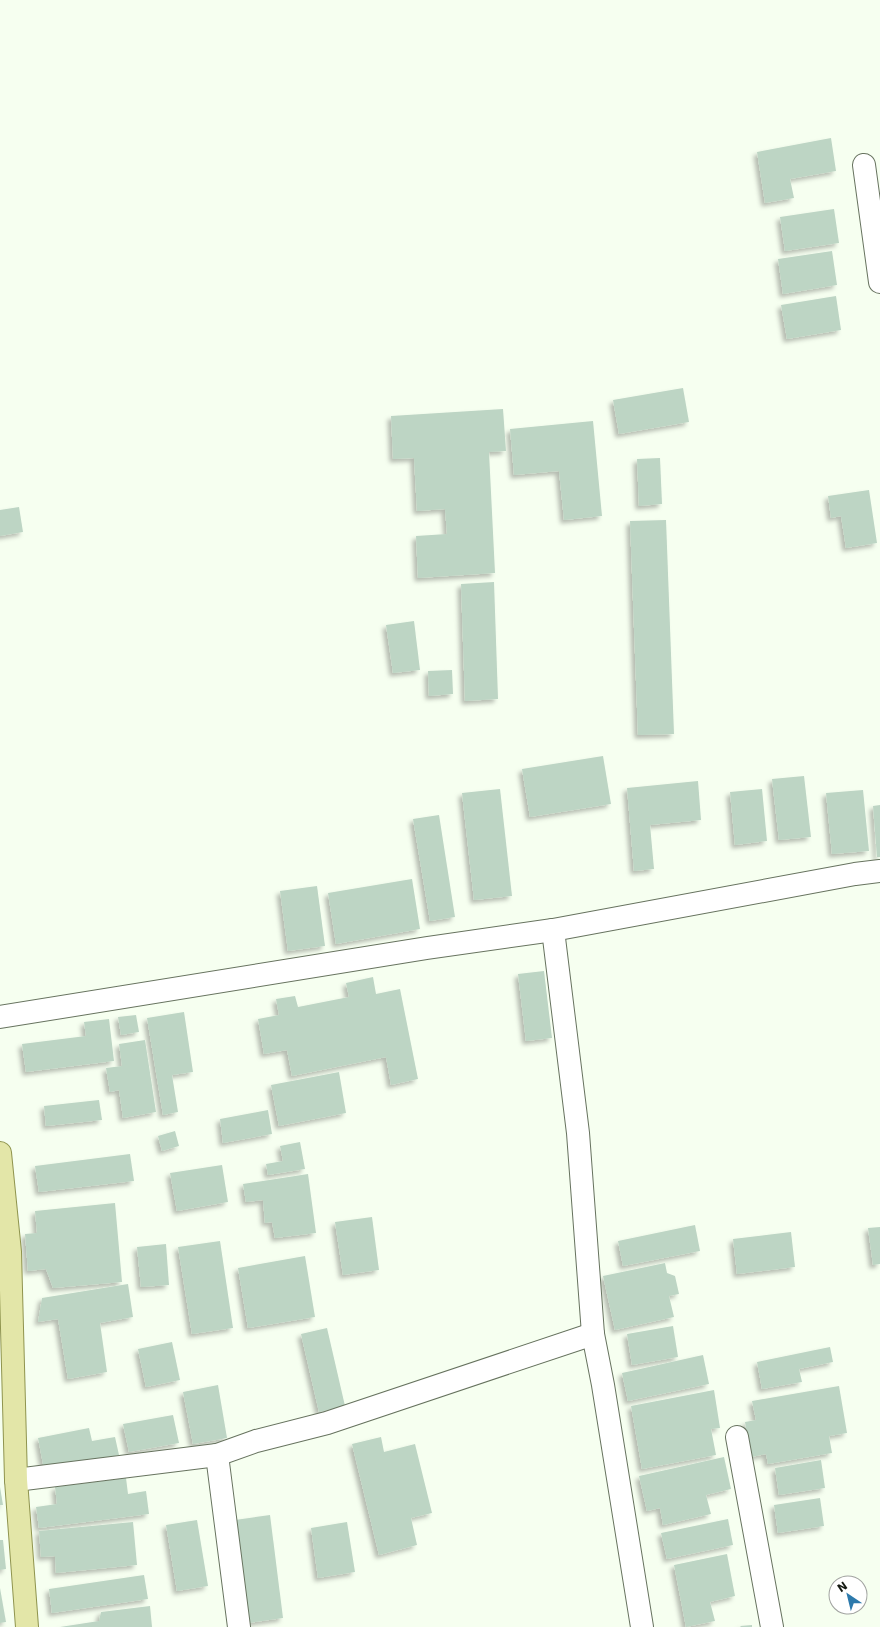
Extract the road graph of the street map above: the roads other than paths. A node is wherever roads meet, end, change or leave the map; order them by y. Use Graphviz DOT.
graph roads {
  1 [pos="864,165"];
  2 [pos="880,282"];
  3 [pos="880,871"];
  4 [pos="553,930"];
  5 [pos="0,1018"];
  6 [pos="0,1153"];
  7 [pos="593,1334"];
  8 [pos="738,1437"];
  9 [pos="217,1455"];
  10 [pos="16,1480"];
  11 [pos="27,1627"];
  12 [pos="239,1627"];
  13 [pos="642,1627"];
  14 [pos="772,1627"];
  1 -- 2 [label="street"];
  3 -- 4 [label="street"];
  4 -- 5 [label="street"];
  4 -- 7 [label="street"];
  6 -- 10 [label="main road"];
  7 -- 9 [label="street"];
  7 -- 13 [label="street"];
  8 -- 14 [label="street"];
  9 -- 10 [label="street"];
  9 -- 12 [label="street"];
  10 -- 11 [label="main road"];
}
